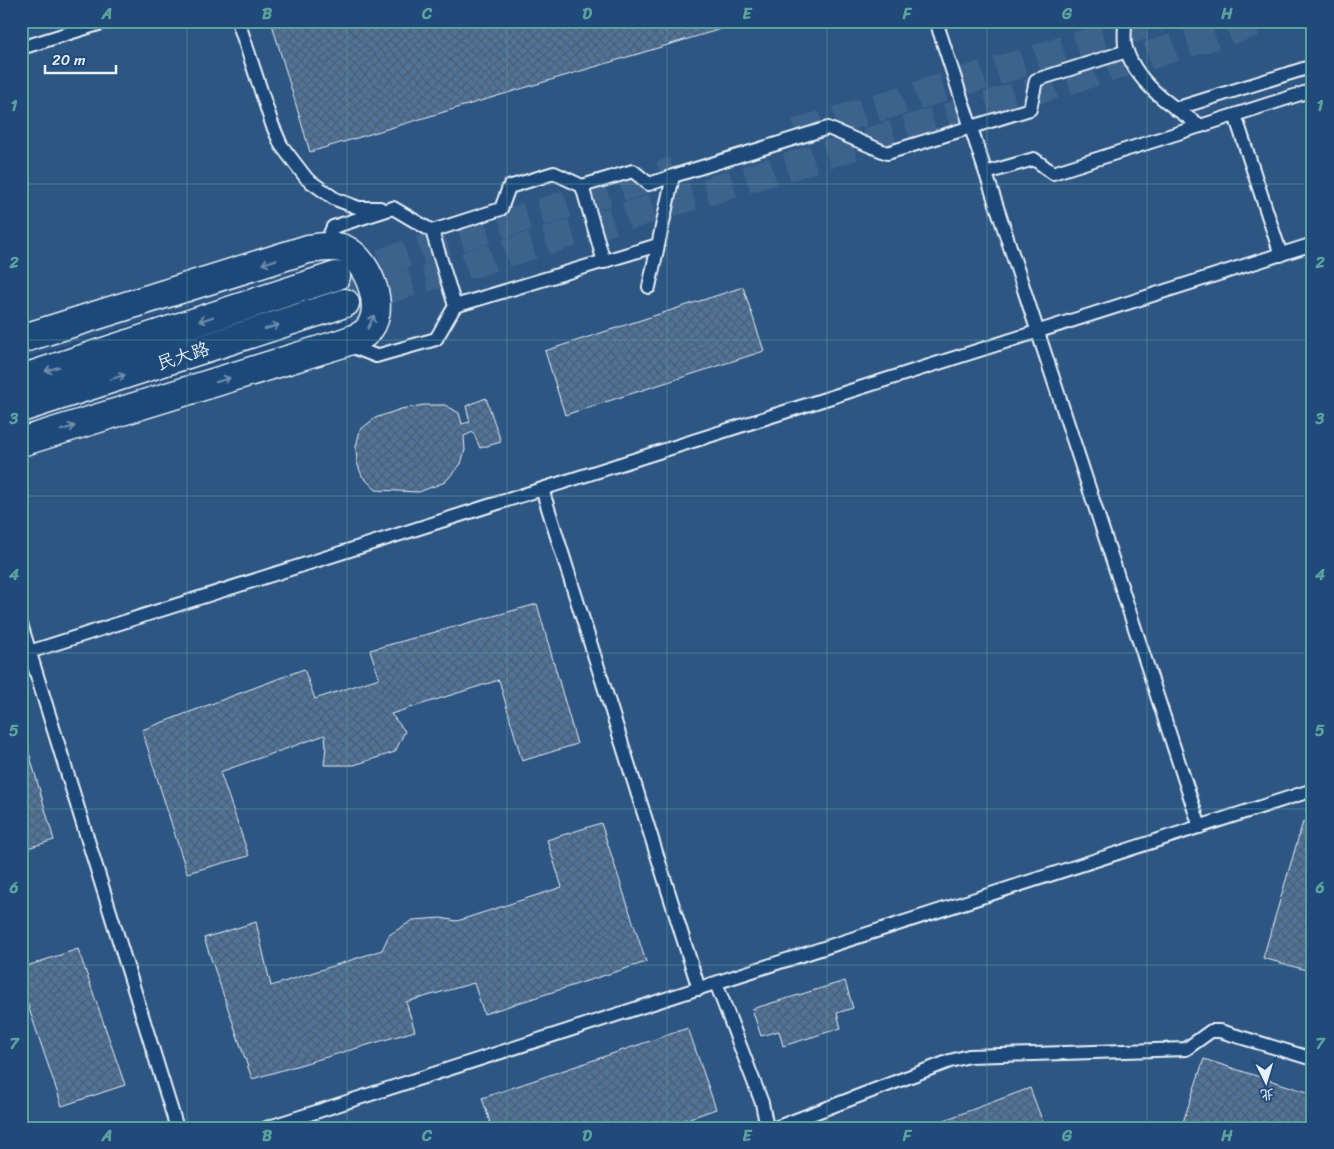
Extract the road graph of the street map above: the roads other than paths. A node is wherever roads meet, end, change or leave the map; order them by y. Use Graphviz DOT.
graph roads {
  1 [pos="108,21"];
  2 [pos="238,21"];
  3 [pos="936,21"];
  4 [pos="1124,21"];
  5 [pos="21,48"];
  6 [pos="1127,51"];
  7 [pos="1313,66"];
  8 [pos="1313,90"];
  9 [pos="1175,109"];
  10 [pos="1235,115"];
  11 [pos="1201,126"];
  12 [pos="971,128"];
  13 [pos="986,173"];
  14 [pos="673,176"];
  15 [pos="582,186"];
  16 [pos="393,208"];
  17 [pos="432,231"];
  18 [pos="1313,244"];
  19 [pos="658,245"];
  20 [pos="323,248"];
  21 [pos="1281,255"];
  22 [pos="604,262"];
  23 [pos="336,276"];
  24 [pos="649,287"];
  25 [pos="345,303"];
  26 [pos="456,306"];
  27 [pos="1038,332"];
  28 [pos="21,339"];
  29 [pos="344,343"];
  30 [pos="21,379"];
  31 [pos="21,408"];
  32 [pos="21,442"];
  33 [pos="542,489"];
  34 [pos="21,624"];
  35 [pos="29,652"];
  36 [pos="1313,790"];
  37 [pos="1200,827"];
  38 [pos="716,983"];
  39 [pos="699,989"];
  40 [pos="1313,1059"];
  41 [pos="177,1128"];
  42 [pos="266,1128"];
  43 [pos="767,1128"];
  44 [pos="775,1128"];
  1 -- 5 [label="lane"];
  2 -- 16 [label="lane"];
  3 -- 12 [label="lane"];
  4 -- 6 [label="lane"];
  6 -- 9 [label="lane"];
  6 -- 12 [label="lane"];
  7 -- 9 [label="lane"];
  8 -- 10 [label="lane"];
  9 -- 11 [label="lane"];
  10 -- 11 [label="lane"];
  10 -- 21 [label="lane"];
  11 -- 13 [label="lane"];
  12 -- 13 [label="lane"];
  12 -- 14 [label="lane"];
  13 -- 27 [label="lane"];
  14 -- 15 [label="lane"];
  14 -- 19 [label="lane"];
  15 -- 17 [label="lane"];
  15 -- 22 [label="lane"];
  16 -- 17 [label="lane"];
  16 -- 20 [label="lane"];
  17 -- 26 [label="lane"];
  18 -- 21 [label="lane"];
  19 -- 22 [label="lane"];
  19 -- 24 [label="lane"];
  20 -- 28 [label="street, one-way"];
  29 -- 20 [label="street, one-way"];
  21 -- 27 [label="lane"];
  22 -- 26 [label="lane"];
  23 -- 30 [label="street, 民大路, one-way"];
  31 -- 25 [label="street, 民大路, one-way"];
  26 -- 29 [label="lane"];
  27 -- 33 [label="lane"];
  27 -- 37 [label="lane"];
  32 -- 29 [label="street, one-way"];
  33 -- 35 [label="lane"];
  33 -- 39 [label="lane"];
  34 -- 35 [label="lane"];
  35 -- 41 [label="lane"];
  36 -- 37 [label="lane"];
  37 -- 38 [label="lane"];
  38 -- 39 [label="lane"];
  38 -- 43 [label="lane"];
  39 -- 42 [label="lane"];
  40 -- 44 [label="lane"];
}
